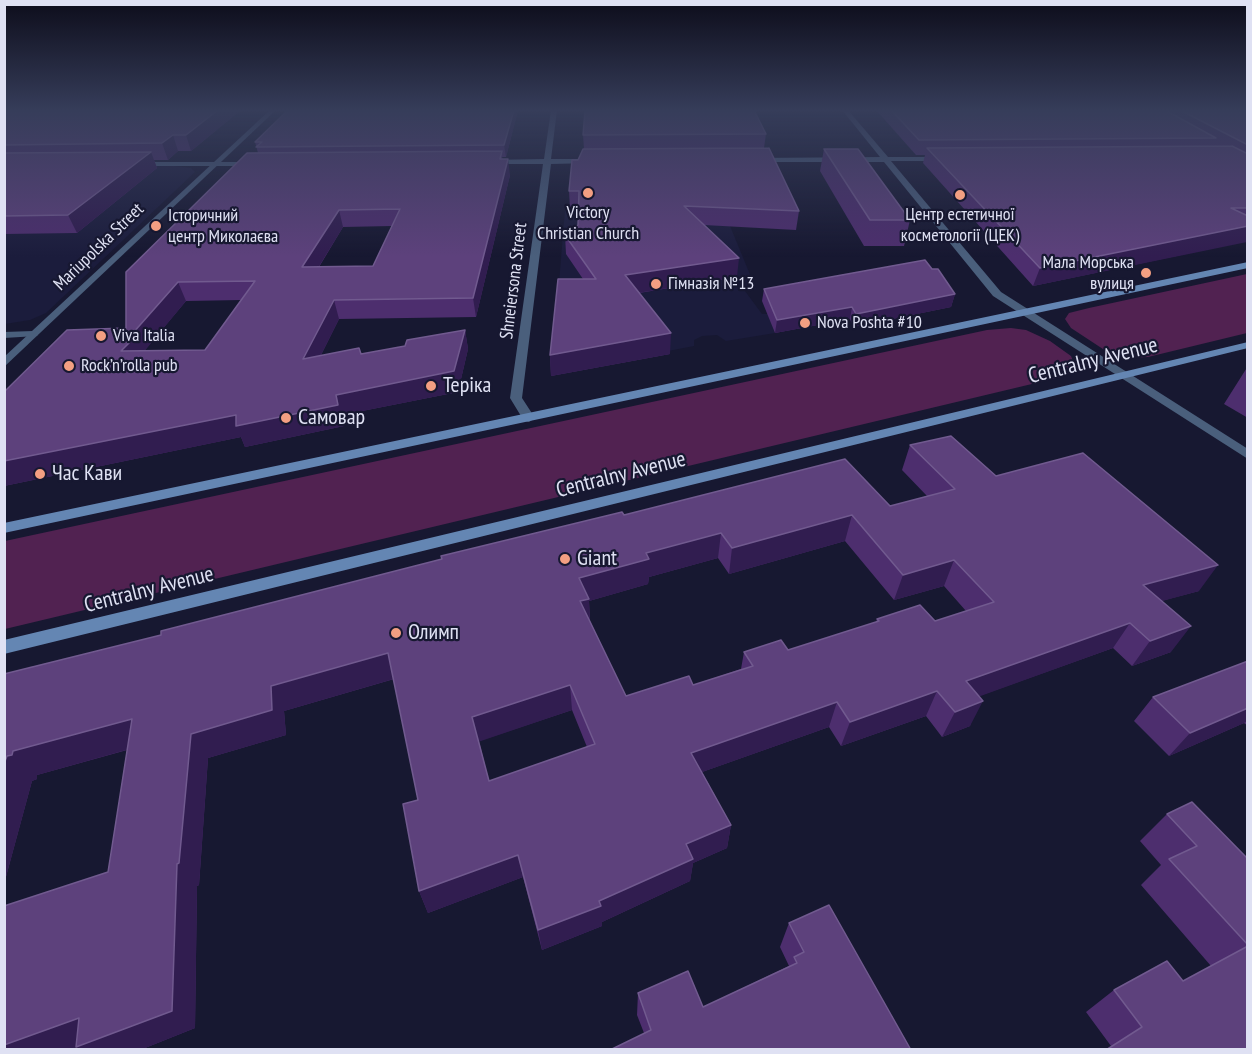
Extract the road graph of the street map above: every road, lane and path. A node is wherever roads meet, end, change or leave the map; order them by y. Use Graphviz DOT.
graph roads {
  1 [pos="218,159"];
  2 [pos="861,159"];
  3 [pos="887,159"];
  4 [pos="750,160"];
  5 [pos="596,161"];
  6 [pos="476,162"];
  7 [pos="545,162"];
  8 [pos="129,164"];
  9 [pos="213,164"];
  10 [pos="267,164"];
  11 [pos="1248,265"];
  12 [pos="1023,313"];
  13 [pos="33,334"];
  14 [pos="4,335"];
  15 [pos="1248,345"];
  16 [pos="4,364"];
  17 [pos="1123,375"];
  18 [pos="529,418"];
  19 [pos="1248,455"];
  20 [pos="4,528"];
  21 [pos="4,647"];
  1 -- 9 [label="street, Mariupolska Street"];
  2 -- 4 [label="street"];
  3 -- 12 [label="street"];
  5 -- 7 [label="street"];
  6 -- 7 [label="street"];
  7 -- 18 [label="street, Shneiersona Street"];
  8 -- 9 [label="street"];
  9 -- 10 [label="street"];
  9 -- 13 [label="street, Mariupolska Street"];
  11 -- 12 [label="main road"];
  12 -- 17 [label="street"];
  12 -- 18 [label="main road"];
  13 -- 14 [label="street"];
  13 -- 16 [label="street, Mariupolska Street"];
  15 -- 17 [label="main road, Centralny Avenue"];
  17 -- 19 [label="street"];
  17 -- 21 [label="main road, Centralny Avenue"];
  18 -- 20 [label="main road"];
}
